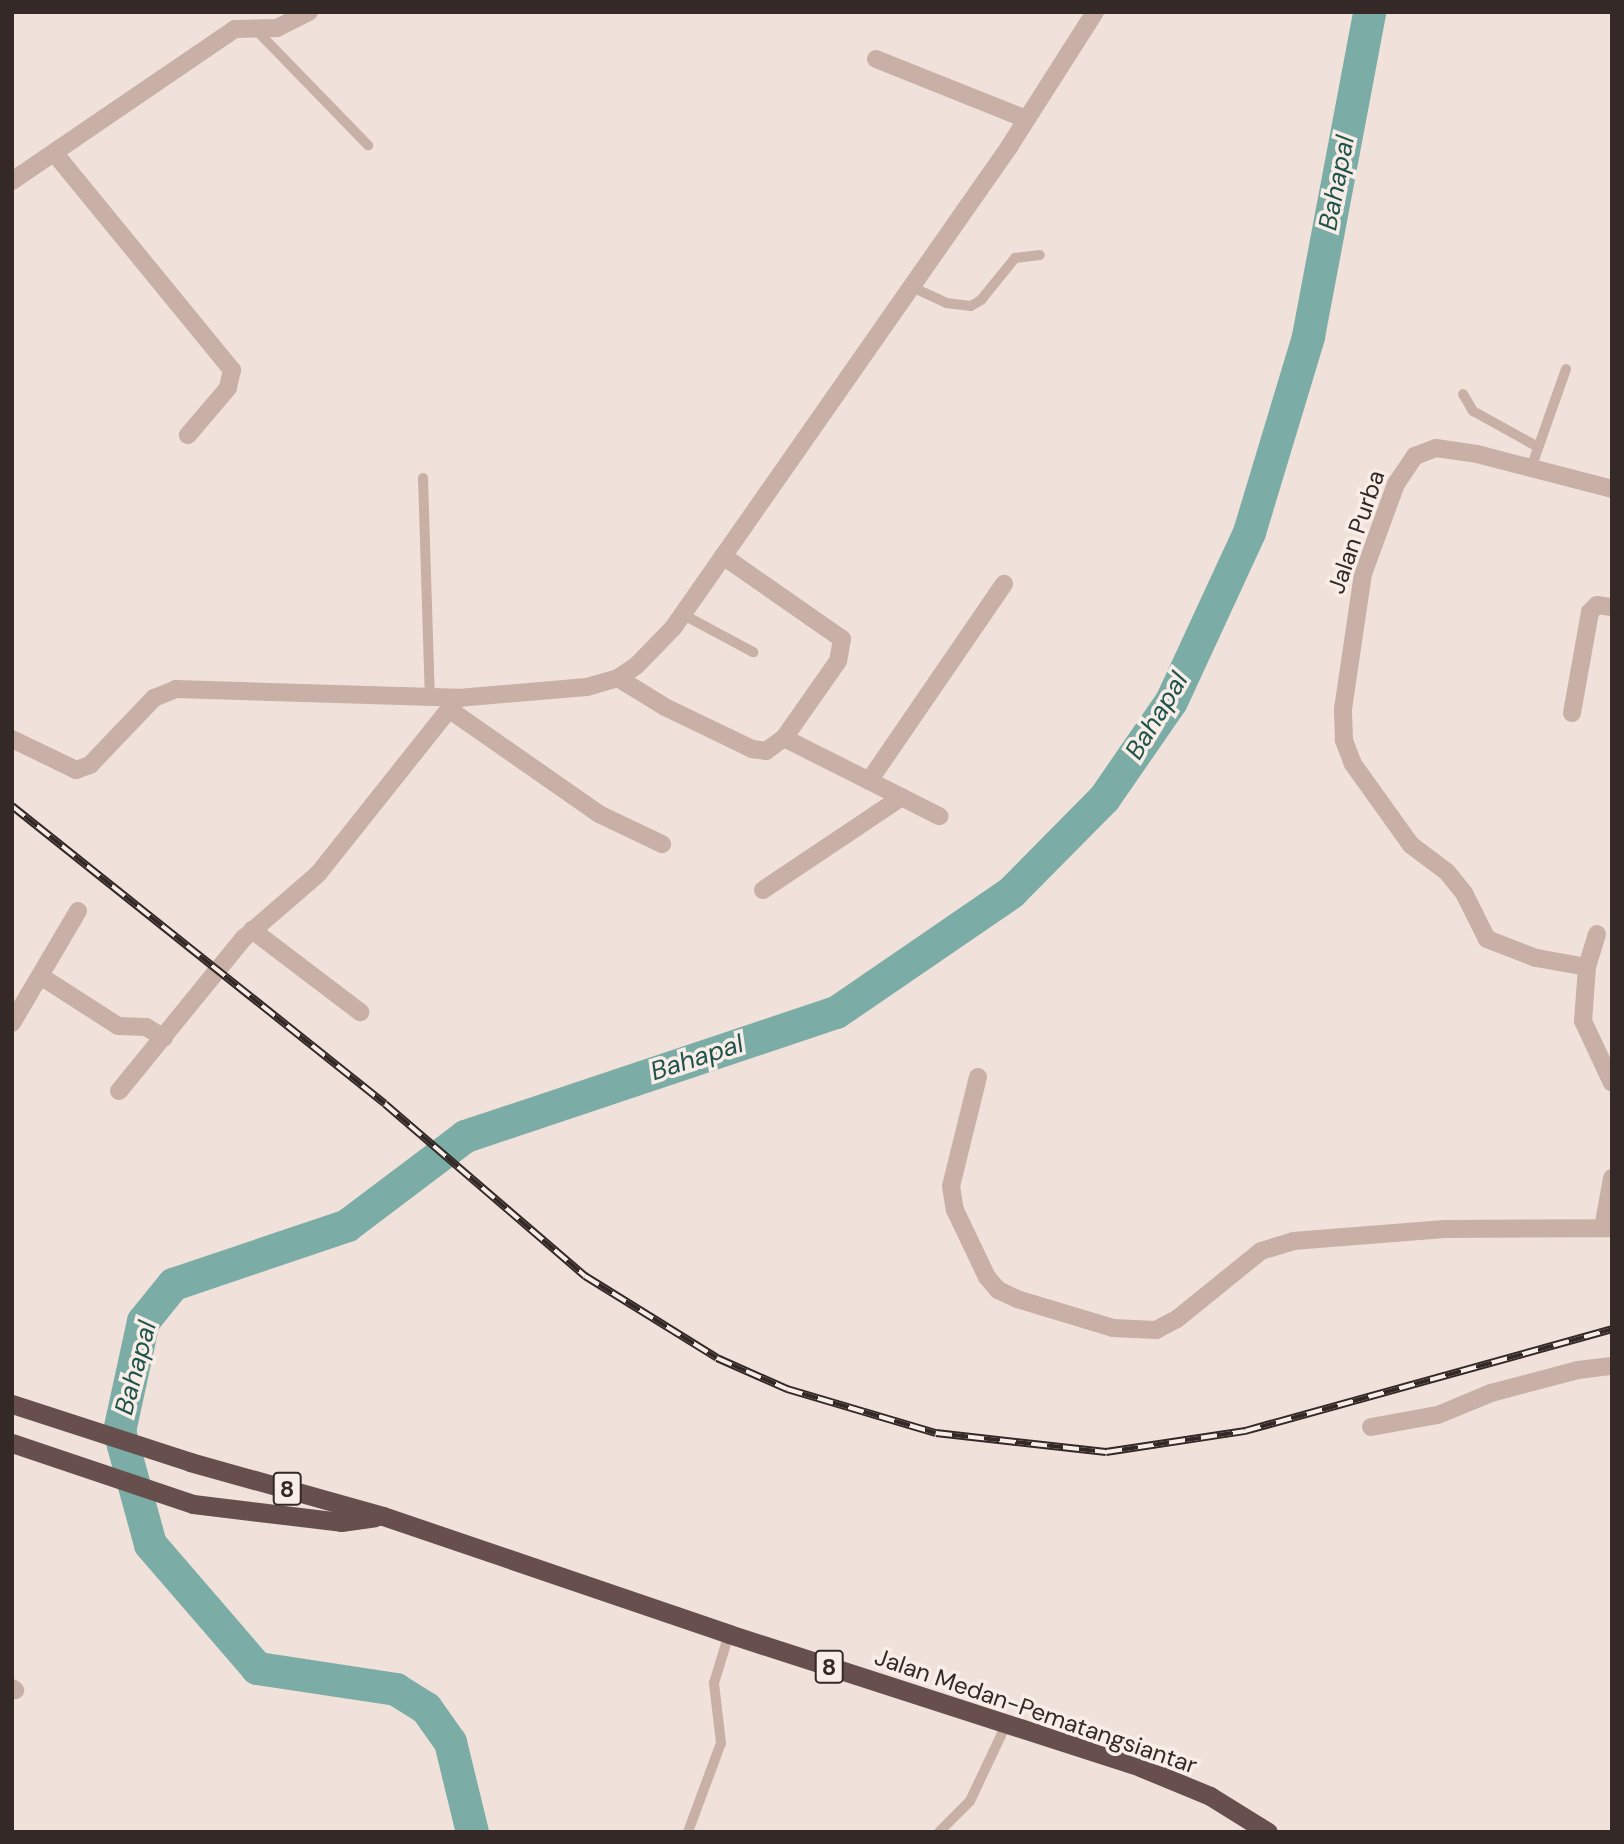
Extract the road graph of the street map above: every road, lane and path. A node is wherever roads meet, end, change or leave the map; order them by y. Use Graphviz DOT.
graph roads {
  1 [pos="309,12"];
  2 [pos="1094,12"];
  3 [pos="236,21"];
  4 [pos="256,30"];
  5 [pos="876,59"];
  6 [pos="1027,119"];
  7 [pos="368,145"];
  8 [pos="56,155"];
  9 [pos="12,181"];
  10 [pos="1040,255"];
  11 [pos="911,286"];
  12 [pos="1566,369"];
  13 [pos="1463,394"];
  14 [pos="188,435"];
  15 [pos="1538,447"];
  16 [pos="1531,468"];
  17 [pos="423,478"];
  18 [pos="1612,489"];
  19 [pos="723,556"];
  20 [pos="1004,583"];
  21 [pos="1612,607"];
  22 [pos="682,614"];
  23 [pos="753,652"];
  24 [pos="618,678"];
  25 [pos="430,697"];
  26 [pos="454,704"];
  27 [pos="1572,713"];
  28 [pos="784,738"];
  29 [pos="12,739"];
  30 [pos="869,781"];
  31 [pos="902,797"];
  32 [pos="939,816"];
  33 [pos="662,844"];
  34 [pos="763,890"];
  35 [pos="78,911"];
  36 [pos="252,930"];
  37 [pos="1597,933"];
  38 [pos="1587,967"];
  39 [pos="42,976"];
  40 [pos="360,1012"];
  41 [pos="12,1023"];
  42 [pos="164,1038"];
  43 [pos="978,1077"];
  44 [pos="1612,1083"];
  45 [pos="119,1091"];
  46 [pos="1612,1178"];
  47 [pos="1607,1228"];
  48 [pos="1612,1366"];
  49 [pos="12,1404"];
  50 [pos="1371,1427"];
  51 [pos="12,1443"];
  52 [pos="383,1516"];
  53 [pos="729,1634"];
  54 [pos="1006,1725"];
  55 [pos="688,1832"];
  56 [pos="939,1832"];
  57 [pos="1268,1832"];
  1 -- 4 [label="street"];
  2 -- 6 [label="street"];
  3 -- 4 [label="street"];
  3 -- 8 [label="street"];
  4 -- 7 [label="lane"];
  5 -- 6 [label="street"];
  6 -- 11 [label="street"];
  8 -- 9 [label="street"];
  8 -- 14 [label="street"];
  10 -- 11 [label="lane"];
  11 -- 19 [label="street"];
  12 -- 15 [label="lane"];
  13 -- 15 [label="lane"];
  15 -- 16 [label="lane"];
  16 -- 18 [label="street, Jalan Purba"];
  16 -- 38 [label="street, Jalan Purba"];
  17 -- 25 [label="lane"];
  19 -- 22 [label="street"];
  19 -- 28 [label="street"];
  20 -- 30 [label="street"];
  21 -- 27 [label="street"];
  22 -- 23 [label="lane"];
  22 -- 24 [label="street"];
  24 -- 26 [label="street"];
  24 -- 28 [label="street"];
  25 -- 26 [label="street"];
  25 -- 29 [label="street"];
  26 -- 33 [label="street"];
  26 -- 36 [label="street"];
  28 -- 30 [label="street"];
  30 -- 31 [label="street"];
  31 -- 32 [label="street"];
  31 -- 34 [label="street"];
  35 -- 39 [label="street"];
  36 -- 40 [label="street"];
  36 -- 42 [label="street"];
  37 -- 38 [label="street"];
  38 -- 44 [label="street"];
  39 -- 41 [label="street"];
  39 -- 42 [label="street"];
  42 -- 45 [label="street"];
  43 -- 47 [label="street"];
  46 -- 47 [label="street"];
  48 -- 50 [label="street"];
  49 -- 52 [label="highway, 8"];
  51 -- 52 [label="highway, 8"];
  52 -- 53 [label="highway, Jalan Medan-Pematangsiantar / 8"];
  53 -- 54 [label="highway, Jalan Medan-Pematangsiantar / 8"];
  53 -- 55 [label="lane"];
  54 -- 56 [label="lane"];
  54 -- 57 [label="highway, Jalan Medan-Pematangsiantar / 8"];
}
